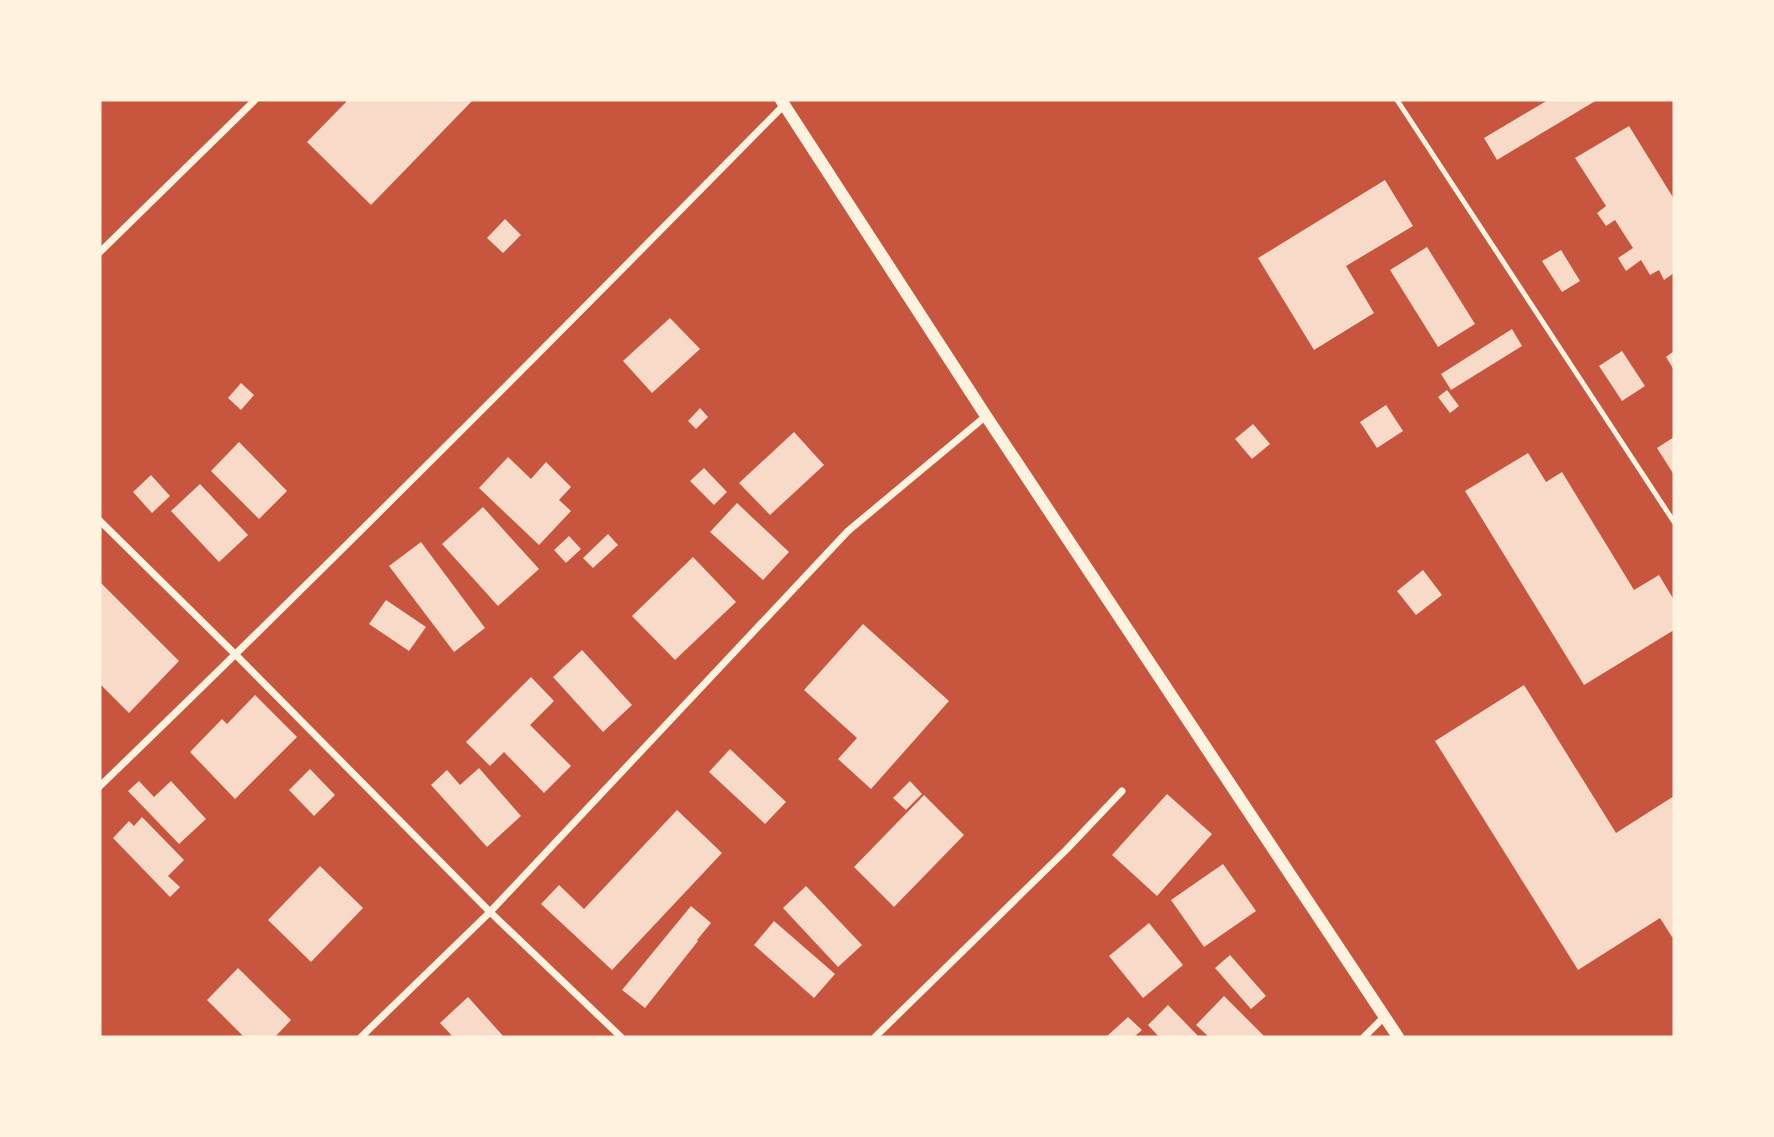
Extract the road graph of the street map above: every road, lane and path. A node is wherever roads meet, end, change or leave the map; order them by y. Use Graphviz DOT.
graph roads {
  1 [pos="255,100"];
  2 [pos="1397,100"];
  3 [pos="782,102"];
  4 [pos="100,252"];
  5 [pos="986,416"];
  6 [pos="100,521"];
  7 [pos="1674,522"];
  8 [pos="236,655"];
  9 [pos="100,786"];
  10 [pos="1122,791"];
  11 [pos="490,912"];
  12 [pos="1384,1017"];
  13 [pos="361,1037"];
  14 [pos="621,1037"];
  15 [pos="875,1037"];
  16 [pos="1364,1037"];
  17 [pos="1398,1037"];
  1 -- 4 [label="street"];
  2 -- 7 [label="lane"];
  3 -- 5 [label="street"];
  3 -- 8 [label="street"];
  5 -- 11 [label="street"];
  5 -- 12 [label="street"];
  6 -- 8 [label="street"];
  8 -- 9 [label="street"];
  8 -- 11 [label="street"];
  10 -- 15 [label="street"];
  11 -- 13 [label="street"];
  11 -- 14 [label="street"];
  12 -- 16 [label="street"];
  12 -- 17 [label="street"];
}
